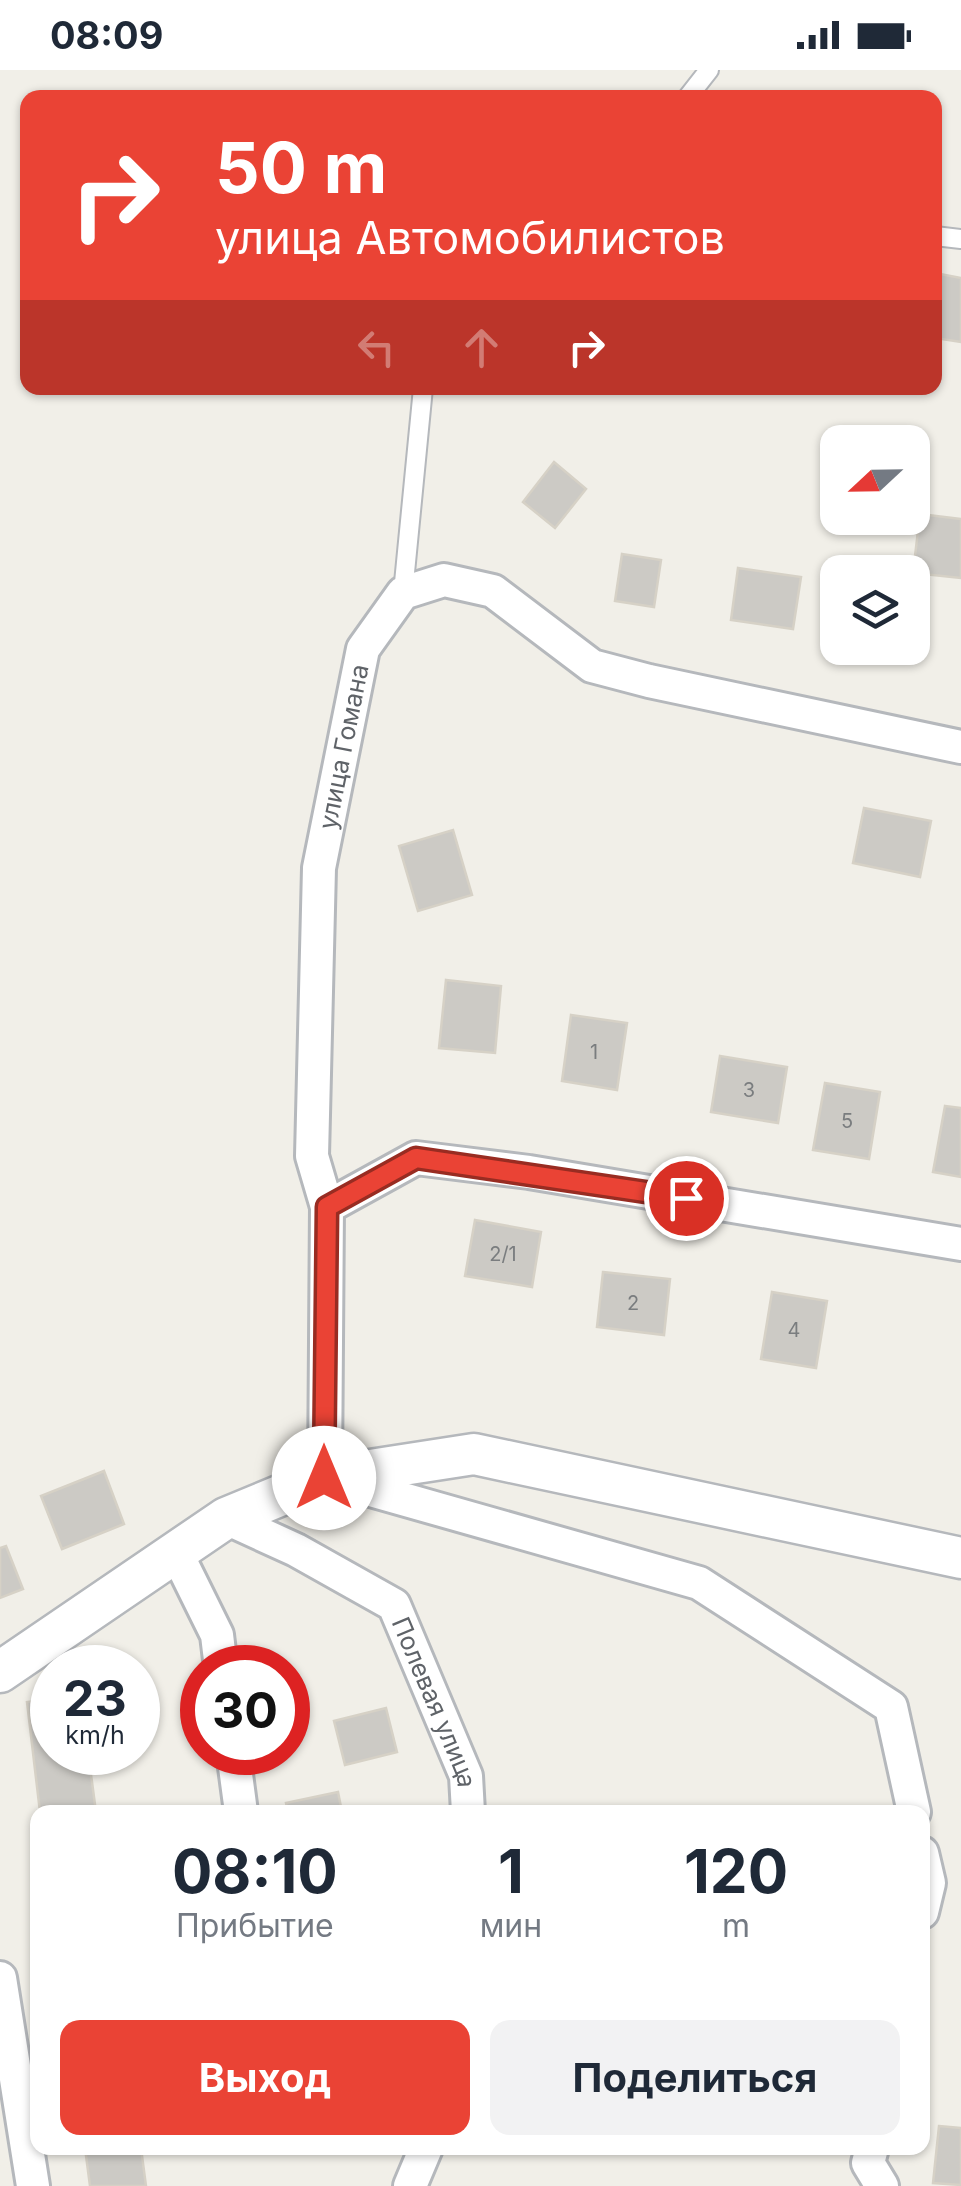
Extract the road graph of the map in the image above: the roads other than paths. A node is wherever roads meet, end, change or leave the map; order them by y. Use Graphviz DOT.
graph roads {
  1 [pos="709,70"];
  2 [pos="693,90"];
  3 [pos="422,395"];
  4 [pos="403,592"];
  5 [pos="961,747"];
  6 [pos="327,1207"];
  7 [pos="961,1244"];
  8 [pos="324,1478"];
  9 [pos="226,1518"];
  10 [pos="176,1552"];
  11 [pos="961,1558"];
  12 [pos="218,1645"];
  13 [pos="0,1672"];
  14 [pos="236,1775"];
  15 [pos="241,1805"];
  16 [pos="468,1805"];
  17 [pos="912,1805"];
  18 [pos="0,1978"];
  19 [pos="423,2155"];
  20 [pos="870,2155"];
  21 [pos="33,2186"];
  22 [pos="410,2186"];
  23 [pos="882,2186"];
  1 -- 2 [label="lane"];
  3 -- 4 [label="lane"];
  4 -- 5 [label="street"];
  4 -- 6 [label="street, улица Гомана"];
  6 -- 7 [label="street"];
  6 -- 8 [label="street, улица Гомана"];
  8 -- 9 [label="street"];
  8 -- 11 [label="street"];
  8 -- 17 [label="street"];
  9 -- 10 [label="street"];
  9 -- 16 [label="street, Полевая улица"];
  10 -- 12 [label="street"];
  10 -- 13 [label="street"];
  14 -- 15 [label="street"];
  18 -- 21 [label="street"];
  19 -- 22 [label="street"];
  20 -- 23 [label="street"];
}
